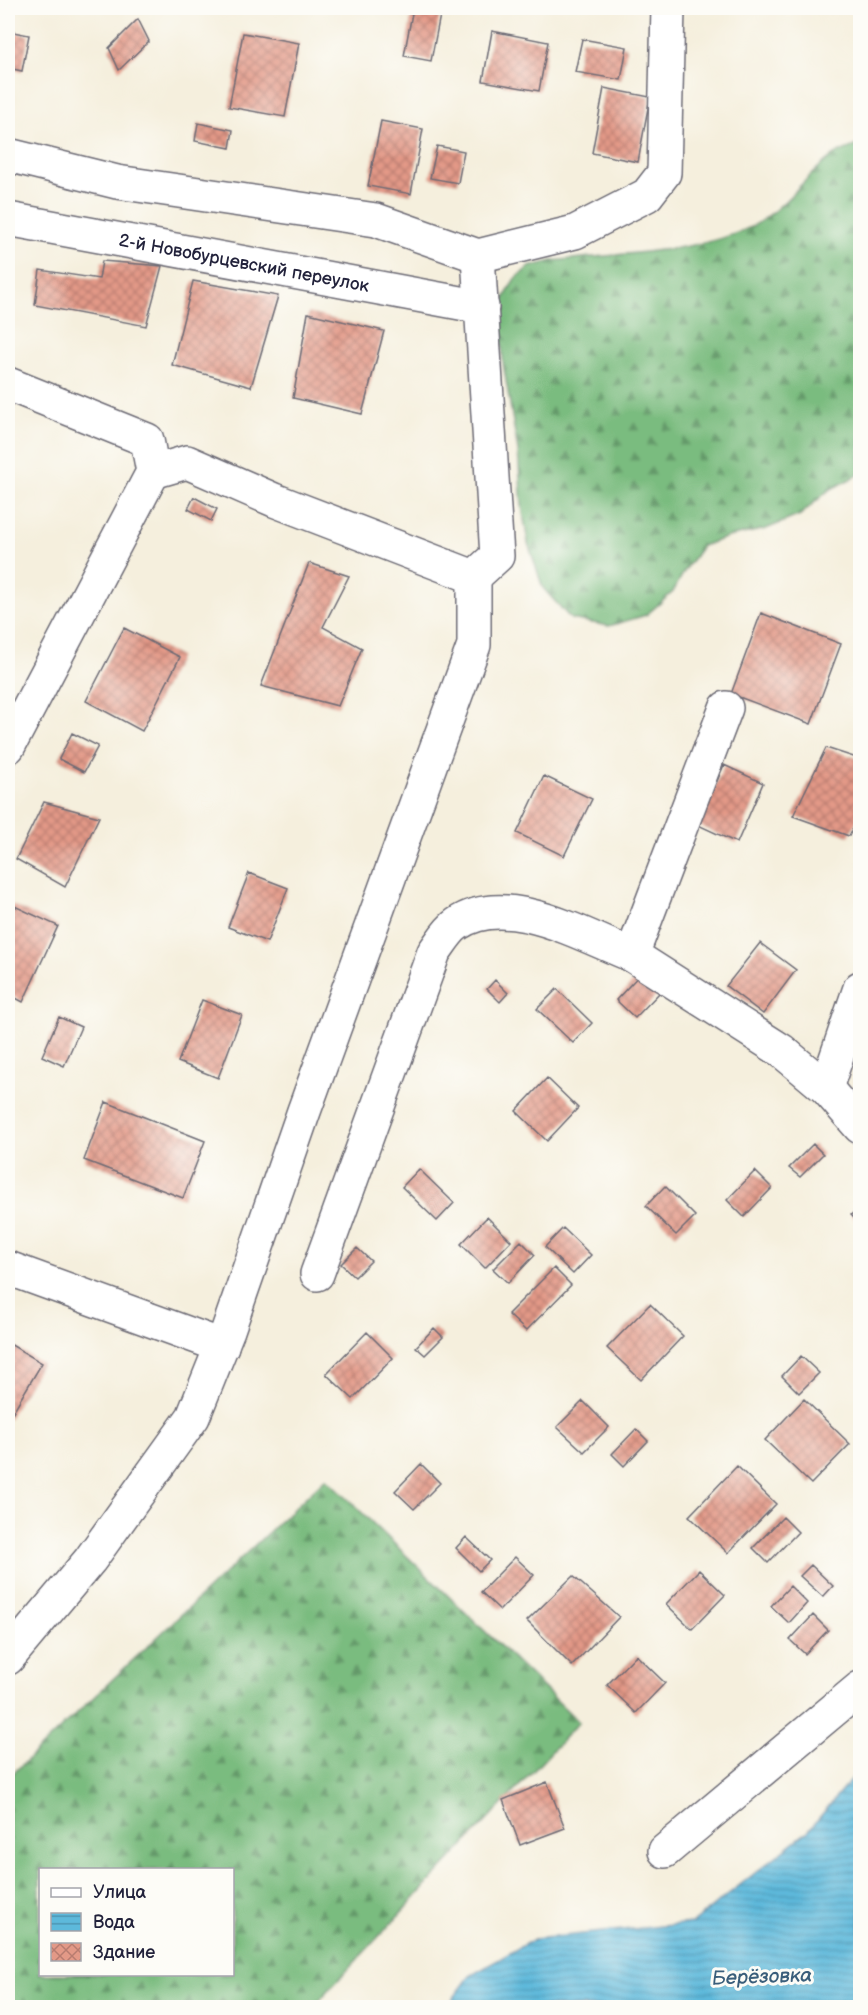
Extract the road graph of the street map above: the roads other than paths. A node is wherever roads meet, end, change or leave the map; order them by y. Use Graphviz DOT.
graph roads {
  1 [pos="668,8"];
  2 [pos="8,155"];
  3 [pos="8,219"];
  4 [pos="478,256"];
  5 [pos="482,307"];
  6 [pos="8,384"];
  7 [pos="153,472"];
  8 [pos="474,577"];
  9 [pos="726,708"];
  10 [pos="8,747"];
  11 [pos="632,955"];
  12 [pos="861,988"];
  13 [pos="826,1088"];
  14 [pos="861,1128"];
  15 [pos="8,1268"];
  16 [pos="317,1274"];
  17 [pos="222,1346"];
  18 [pos="8,1658"];
  19 [pos="861,1688"];
  20 [pos="665,1851"];
  1 -- 4 [label="street"];
  2 -- 4 [label="street"];
  3 -- 5 [label="street, 2-й Новобурцевский переулок"];
  4 -- 5 [label="street"];
  5 -- 8 [label="street"];
  6 -- 7 [label="street"];
  7 -- 8 [label="street"];
  7 -- 10 [label="street"];
  8 -- 17 [label="street"];
  9 -- 11 [label="street"];
  11 -- 13 [label="street"];
  11 -- 16 [label="street"];
  12 -- 13 [label="street"];
  13 -- 14 [label="street"];
  15 -- 17 [label="street"];
  17 -- 18 [label="street"];
  19 -- 20 [label="street"];
}
